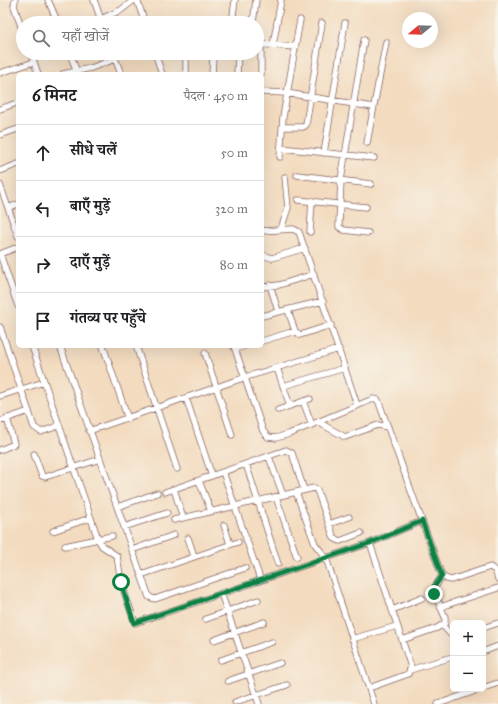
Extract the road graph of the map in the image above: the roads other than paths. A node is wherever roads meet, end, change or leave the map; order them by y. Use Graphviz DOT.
graph roads {
  1 [pos="15,0"];
  2 [pos="48,0"];
  3 [pos="94,0"];
  4 [pos="135,0"];
  5 [pos="235,0"];
  6 [pos="256,0"];
  7 [pos="281,0"];
  8 [pos="17,16"];
  9 [pos="55,16"];
  10 [pos="99,16"];
  11 [pos="110,16"];
  12 [pos="142,16"];
  13 [pos="233,16"];
  14 [pos="254,16"];
  15 [pos="300,20"];
  16 [pos="322,23"];
  17 [pos="345,24"];
  18 [pos="364,40"];
  19 [pos="386,42"];
  20 [pos="264,44"];
  21 [pos="273,45"];
  22 [pos="295,47"];
  23 [pos="72,60"];
  24 [pos="112,60"];
  25 [pos="115,60"];
  26 [pos="157,60"];
  27 [pos="186,60"];
  28 [pos="213,60"];
  29 [pos="238,60"];
  30 [pos="260,60"];
  31 [pos="34,62"];
  32 [pos="76,70"];
  33 [pos="37,72"];
  34 [pos="70,72"];
  35 [pos="120,72"];
  36 [pos="161,72"];
  37 [pos="186,72"];
  38 [pos="212,72"];
  39 [pos="237,72"];
  40 [pos="261,72"];
  41 [pos="0,73"];
  42 [pos="264,92"];
  43 [pos="286,93"];
  44 [pos="312,97"];
  45 [pos="332,100"];
  46 [pos="14,104"];
  47 [pos="352,104"];
  48 [pos="373,107"];
  49 [pos="0,109"];
  50 [pos="282,127"];
  51 [pos="16,130"];
  52 [pos="0,135"];
  53 [pos="367,143"];
  54 [pos="281,148"];
  55 [pos="324,153"];
  56 [pos="345,155"];
  57 [pos="280,158"];
  58 [pos="374,158"];
  59 [pos="16,165"];
  60 [pos="0,171"];
  61 [pos="297,175"];
  62 [pos="285,177"];
  63 [pos="341,180"];
  64 [pos="371,184"];
  65 [pos="0,185"];
  66 [pos="298,200"];
  67 [pos="312,201"];
  68 [pos="340,203"];
  69 [pos="16,205"];
  70 [pos="366,207"];
  71 [pos="8,208"];
  72 [pos="16,229"];
  73 [pos="281,229"];
  74 [pos="264,231"];
  75 [pos="310,232"];
  76 [pos="368,233"];
  77 [pos="16,248"];
  78 [pos="305,248"];
  79 [pos="0,254"];
  80 [pos="264,255"];
  81 [pos="314,274"];
  82 [pos="270,285"];
  83 [pos="264,286"];
  84 [pos="16,300"];
  85 [pos="323,301"];
  86 [pos="288,310"];
  87 [pos="278,311"];
  88 [pos="264,315"];
  89 [pos="330,325"];
  90 [pos="0,327"];
  91 [pos="295,331"];
  92 [pos="264,340"];
  93 [pos="33,348"];
  94 [pos="61,348"];
  95 [pos="104,348"];
  96 [pos="137,348"];
  97 [pos="235,348"];
  98 [pos="339,349"];
  99 [pos="205,353"];
  100 [pos="277,368"];
  101 [pos="345,368"];
  102 [pos="246,377"];
  103 [pos="44,382"];
  104 [pos="283,386"];
  105 [pos="216,388"];
  106 [pos="21,389"];
  107 [pos="0,396"];
  108 [pos="186,398"];
  109 [pos="310,399"];
  110 [pos="304,402"];
  111 [pos="357,405"];
  112 [pos="290,406"];
  113 [pos="158,409"];
  114 [pos="278,410"];
  115 [pos="29,411"];
  116 [pos="7,418"];
  117 [pos="128,419"];
  118 [pos="0,421"];
  119 [pos="315,423"];
  120 [pos="58,426"];
  121 [pos="388,426"];
  122 [pos="89,431"];
  123 [pos="232,435"];
  124 [pos="0,450"];
  125 [pos="34,454"];
  126 [pos="268,457"];
  127 [pos="100,458"];
  128 [pos="246,464"];
  129 [pos="72,468"];
  130 [pos="177,469"];
  131 [pos="223,472"];
  132 [pos="212,476"];
  133 [pos="199,481"];
  134 [pos="174,489"];
  135 [pos="304,490"];
  136 [pos="165,492"];
  137 [pos="296,492"];
  138 [pos="157,493"];
  139 [pos="283,495"];
  140 [pos="276,496"];
  141 [pos="258,501"];
  142 [pos="236,506"];
  143 [pos="117,507"];
  144 [pos="211,512"];
  145 [pos="167,513"];
  146 [pos="349,517"];
  147 [pos="90,518"];
  148 [pos="183,518"];
  149 [pos="174,520"];
  150 [pos="422,521"];
  151 [pos="329,524"];
  152 [pos="224,525"];
  153 [pos="124,526"];
  154 [pos="53,531"];
  155 [pos="361,533"];
  156 [pos="174,535"];
  157 [pos="112,536"];
  158 [pos="188,538"];
  159 [pos="98,539"];
  160 [pos="238,542"];
  161 [pos="370,543"];
  162 [pos="230,544"];
  163 [pos="65,546"];
  164 [pos="132,550"];
  165 [pos="194,556"];
  166 [pos="297,557"];
  167 [pos="326,558"];
  168 [pos="278,564"];
  169 [pos="245,568"];
  170 [pos="141,575"];
  171 [pos="259,576"];
  172 [pos="442,576"];
  173 [pos="498,579"];
  174 [pos="498,588"];
  175 [pos="221,593"];
  176 [pos="422,598"];
  177 [pos="258,600"];
  178 [pos="440,607"];
  179 [pos="392,610"];
  180 [pos="227,611"];
  181 [pos="206,619"];
  182 [pos="264,622"];
  183 [pos="498,623"];
  184 [pos="397,626"];
  185 [pos="443,626"];
  186 [pos="486,627"];
  187 [pos="235,632"];
  188 [pos="450,634"];
  189 [pos="214,640"];
  190 [pos="352,640"];
  191 [pos="402,640"];
  192 [pos="272,642"];
  193 [pos="498,646"];
  194 [pos="486,651"];
  195 [pos="242,653"];
  196 [pos="450,658"];
  197 [pos="221,660"];
  198 [pos="280,663"];
  199 [pos="410,670"];
  200 [pos="249,674"];
  201 [pos="228,681"];
  202 [pos="498,683"];
  203 [pos="287,685"];
  204 [pos="369,688"];
  205 [pos="486,688"];
  206 [pos="473,692"];
  207 [pos="256,695"];
  208 [pos="235,702"];
  209 [pos="259,704"];
  210 [pos="374,704"];
  211 [pos="438,704"];
  1 -- 8 [label="street"];
  2 -- 9 [label="street"];
  3 -- 10 [label="street"];
  4 -- 11 [label="street"];
  4 -- 12 [label="street"];
  5 -- 13 [label="street"];
  6 -- 14 [label="street"];
  7 -- 21 [label="street"];
  15 -- 22 [label="street"];
  16 -- 44 [label="street"];
  17 -- 45 [label="street"];
  18 -- 47 [label="street"];
  19 -- 48 [label="street"];
  20 -- 21 [label="street"];
  21 -- 22 [label="street"];
  22 -- 43 [label="street"];
  23 -- 32 [label="street"];
  24 -- 32 [label="street"];
  25 -- 35 [label="street"];
  26 -- 36 [label="street"];
  27 -- 37 [label="street"];
  28 -- 38 [label="street"];
  29 -- 39 [label="street"];
  30 -- 40 [label="street"];
  31 -- 33 [label="street"];
  31 -- 41 [label="street"];
  32 -- 34 [label="street"];
  42 -- 43 [label="street"];
  43 -- 44 [label="street"];
  43 -- 50 [label="street"];
  44 -- 45 [label="street"];
  44 -- 50 [label="street"];
  45 -- 47 [label="street"];
  45 -- 55 [label="street"];
  46 -- 49 [label="street"];
  47 -- 48 [label="street"];
  47 -- 56 [label="street"];
  48 -- 53 [label="street"];
  50 -- 54 [label="street"];
  51 -- 52 [label="street"];
  54 -- 55 [label="street"];
  54 -- 57 [label="street"];
  55 -- 56 [label="street"];
  56 -- 58 [label="street"];
  56 -- 63 [label="street"];
  59 -- 60 [label="street"];
  61 -- 63 [label="street"];
  62 -- 73 [label="street"];
  63 -- 64 [label="street"];
  63 -- 68 [label="street"];
  65 -- 71 [label="street"];
  66 -- 67 [label="street"];
  67 -- 68 [label="street"];
  67 -- 75 [label="street"];
  68 -- 70 [label="street"];
  68 -- 76 [label="street"];
  69 -- 71 [label="street"];
  71 -- 72 [label="street"];
  73 -- 74 [label="street"];
  73 -- 78 [label="street"];
  77 -- 79 [label="street"];
  78 -- 80 [label="street"];
  78 -- 81 [label="street"];
  79 -- 84 [label="street"];
  81 -- 82 [label="street"];
  81 -- 85 [label="street"];
  82 -- 83 [label="street"];
  82 -- 87 [label="street"];
  85 -- 86 [label="street"];
  85 -- 89 [label="street"];
  86 -- 87 [label="street"];
  86 -- 91 [label="street"];
  87 -- 88 [label="street"];
  89 -- 91 [label="street"];
  89 -- 98 [label="street"];
  90 -- 106 [label="street"];
  91 -- 92 [label="street"];
  93 -- 103 [label="street"];
  94 -- 122 [label="street"];
  95 -- 117 [label="street"];
  96 -- 113 [label="street"];
  97 -- 102 [label="street"];
  98 -- 100 [label="street"];
  98 -- 101 [label="street"];
  99 -- 105 [label="street"];
  100 -- 102 [label="street"];
  100 -- 104 [label="street"];
  101 -- 104 [label="street"];
  101 -- 111 [label="street"];
  102 -- 105 [label="street"];
  102 -- 119 [label="street"];
  103 -- 106 [label="street"];
  103 -- 120 [label="street"];
  104 -- 112 [label="street"];
  105 -- 108 [label="street"];
  105 -- 123 [label="street"];
  106 -- 107 [label="street"];
  106 -- 115 [label="street"];
  108 -- 113 [label="street"];
  108 -- 132 [label="street"];
  109 -- 110 [label="street"];
  110 -- 112 [label="street"];
  110 -- 119 [label="street"];
  111 -- 119 [label="street"];
  111 -- 121 [label="street"];
  112 -- 114 [label="street"];
  113 -- 117 [label="street"];
  113 -- 130 [label="street"];
  115 -- 116 [label="street"];
  115 -- 120 [label="street"];
  116 -- 118 [label="street"];
  116 -- 124 [label="street"];
  117 -- 122 [label="street"];
  119 -- 121 [label="street"];
  120 -- 129 [label="street"];
  121 -- 150 [label="street"];
  122 -- 127 [label="street"];
  125 -- 129 [label="street"];
  126 -- 128 [label="street"];
  126 -- 135 [label="street"];
  126 -- 139 [label="street"];
  127 -- 129 [label="street"];
  127 -- 143 [label="street"];
  128 -- 131 [label="street"];
  128 -- 141 [label="street"];
  129 -- 147 [label="street"];
  131 -- 132 [label="street"];
  131 -- 142 [label="street"];
  132 -- 133 [label="street"];
  133 -- 134 [label="street"];
  133 -- 144 [label="street"];
  134 -- 136 [label="street"];
  134 -- 148 [label="street"];
  135 -- 137 [label="street"];
  135 -- 151 [label="street"];
  137 -- 139 [label="street"];
  137 -- 167 [label="street"];
  138 -- 143 [label="street"];
  139 -- 140 [label="street"];
  140 -- 141 [label="street"];
  140 -- 166 [label="street"];
  141 -- 142 [label="street"];
  141 -- 168 [label="street"];
  142 -- 144 [label="street"];
  142 -- 171 [label="street"];
  143 -- 153 [label="street"];
  144 -- 148 [label="street"];
  145 -- 153 [label="street"];
  146 -- 151 [label="street"];
  147 -- 154 [label="street"];
  147 -- 159 [label="street"];
  148 -- 149 [label="street"];
  150 -- 161 [label="street"];
  150 -- 172 [label="street"];
  151 -- 155 [label="street"];
  152 -- 162 [label="street"];
  153 -- 164 [label="street"];
  156 -- 164 [label="street"];
  157 -- 159 [label="street"];
  158 -- 165 [label="street"];
  159 -- 163 [label="street"];
  159 -- 175 [label="street"];
  160 -- 162 [label="street"];
  161 -- 167 [label="street"];
  161 -- 179 [label="street"];
  162 -- 165 [label="street"];
  164 -- 170 [label="street"];
  165 -- 170 [label="street"];
  167 -- 175 [label="street"];
  167 -- 190 [label="street"];
  169 -- 170 [label="street"];
  172 -- 173 [label="street"];
  172 -- 178 [label="street"];
  174 -- 178 [label="street"];
  175 -- 180 [label="street"];
  176 -- 179 [label="street"];
  177 -- 180 [label="street"];
  178 -- 185 [label="street"];
  179 -- 184 [label="street"];
  180 -- 181 [label="street"];
  180 -- 187 [label="street"];
  182 -- 187 [label="street"];
  183 -- 186 [label="street"];
  184 -- 190 [label="street"];
  184 -- 191 [label="street"];
  185 -- 188 [label="street"];
  185 -- 191 [label="street"];
  187 -- 189 [label="street"];
  187 -- 195 [label="street"];
  190 -- 204 [label="street"];
  191 -- 199 [label="street"];
  192 -- 195 [label="street"];
  193 -- 194 [label="street"];
  195 -- 197 [label="street"];
  195 -- 200 [label="street"];
  196 -- 199 [label="street"];
  198 -- 200 [label="street"];
  199 -- 204 [label="street"];
  200 -- 201 [label="street"];
  200 -- 207 [label="street"];
  202 -- 205 [label="street"];
  203 -- 207 [label="street"];
  204 -- 210 [label="street"];
  206 -- 211 [label="street"];
  207 -- 208 [label="street"];
  207 -- 209 [label="street"];
}
